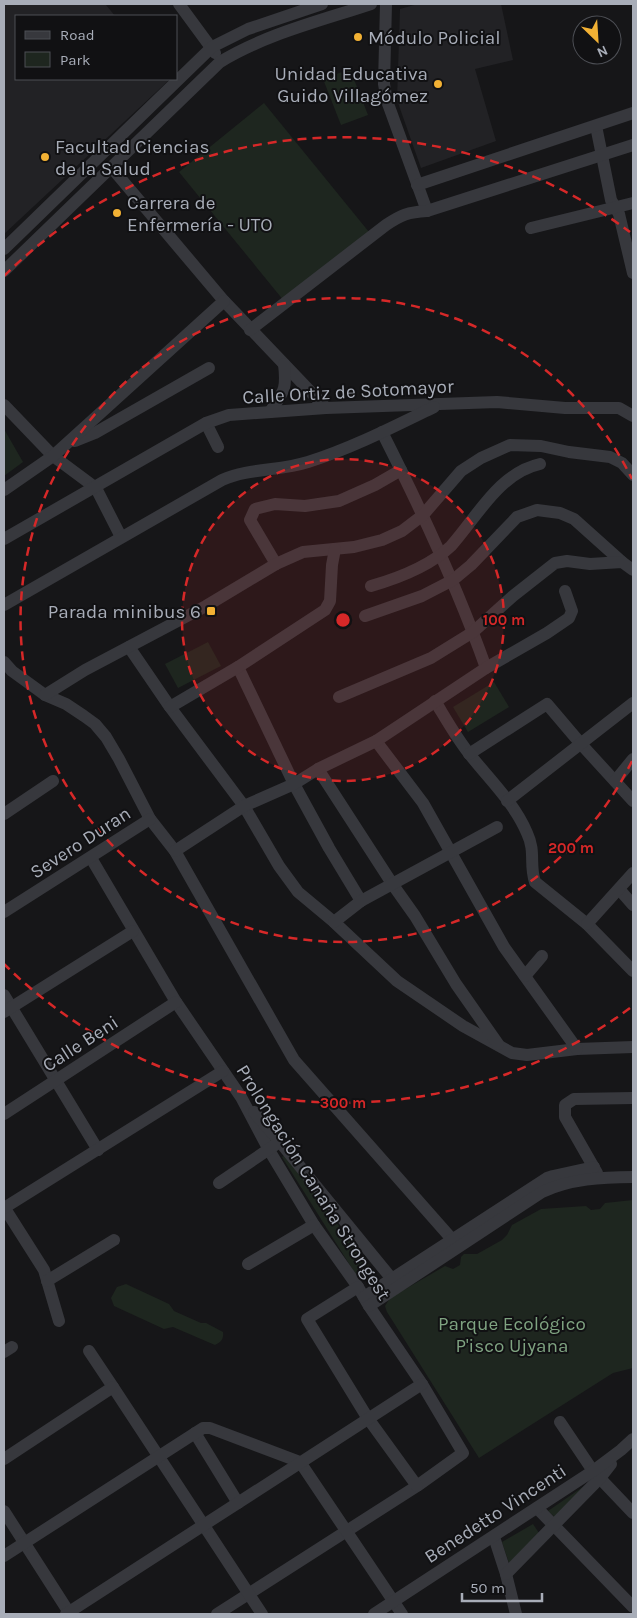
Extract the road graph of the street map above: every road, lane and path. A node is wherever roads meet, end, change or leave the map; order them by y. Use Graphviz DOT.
graph roads {
  1 [pos="179,4"];
  2 [pos="322,4"];
  3 [pos="371,4"];
  4 [pos="386,4"];
  5 [pos="212,47"];
  6 [pos="220,62"];
  7 [pos="633,113"];
  8 [pos="596,126"];
  9 [pos="633,145"];
  10 [pos="602,155"];
  11 [pos="111,167"];
  12 [pos="74,182"];
  13 [pos="417,185"];
  14 [pos="84,193"];
  15 [pos="633,203"];
  16 [pos="614,207"];
  17 [pos="427,211"];
  18 [pos="531,228"];
  19 [pos="4,249"];
  20 [pos="4,271"];
  21 [pos="633,273"];
  22 [pos="224,301"];
  23 [pos="250,330"];
  24 [pos="284,364"];
  25 [pos="209,368"];
  26 [pos="4,405"];
  27 [pos="438,405"];
  28 [pos="326,408"];
  29 [pos="270,412"];
  30 [pos="633,416"];
  31 [pos="206,424"];
  32 [pos="382,432"];
  33 [pos="68,443"];
  34 [pos="218,447"];
  35 [pos="53,456"];
  36 [pos="540,464"];
  37 [pos="401,470"];
  38 [pos="633,475"];
  39 [pos="96,488"];
  40 [pos="4,490"];
  41 [pos="423,515"];
  42 [pos="121,537"];
  43 [pos="4,539"];
  44 [pos="335,549"];
  45 [pos="442,555"];
  46 [pos="622,562"];
  47 [pos="276,564"];
  48 [pos="633,570"];
  49 [pos="453,580"];
  50 [pos="371,586"];
  51 [pos="565,591"];
  52 [pos="4,605"];
  53 [pos="365,616"];
  54 [pos="473,632"];
  55 [pos="129,647"];
  56 [pos="4,662"];
  57 [pos="238,667"];
  58 [pos="486,668"];
  59 [pos="45,695"];
  60 [pos="339,697"];
  61 [pos="435,701"];
  62 [pos="633,703"];
  63 [pos="170,707"];
  64 [pos="376,741"];
  65 [pos="581,744"];
  66 [pos="469,754"];
  67 [pos="633,759"];
  68 [pos="318,769"];
  69 [pos="53,781"];
  70 [pos="615,781"];
  71 [pos="294,784"];
  72 [pos="507,801"];
  73 [pos="633,801"];
  74 [pos="244,806"];
  75 [pos="4,814"];
  76 [pos="150,819"];
  77 [pos="497,827"];
  78 [pos="175,852"];
  79 [pos="450,852"];
  80 [pos="91,858"];
  81 [pos="633,873"];
  82 [pos="393,885"];
  83 [pos="619,889"];
  84 [pos="361,901"];
  85 [pos="633,905"];
  86 [pos="4,912"];
  87 [pos="334,922"];
  88 [pos="587,924"];
  89 [pos="133,931"];
  90 [pos="542,956"];
  91 [pos="633,971"];
  92 [pos="525,976"];
  93 [pos="4,995"];
  94 [pos="176,1002"];
  95 [pos="8,1009"];
  96 [pos="633,1047"];
  97 [pos="501,1048"];
  98 [pos="576,1049"];
  99 [pos="223,1071"];
  100 [pos="56,1080"];
  101 [pos="241,1097"];
  102 [pos="633,1098"];
  103 [pos="4,1114"];
  104 [pos="280,1142"];
  105 [pos="98,1150"];
  106 [pos="269,1150"];
  107 [pos="597,1172"];
  108 [pos="633,1177"];
  109 [pos="219,1183"];
  110 [pos="4,1208"];
  111 [pos="314,1225"];
  112 [pos="114,1240"];
  113 [pos="455,1242"];
  114 [pos="248,1264"];
  115 [pos="47,1281"];
  116 [pos="395,1283"];
  117 [pos="364,1297"];
  118 [pos="59,1321"];
  119 [pos="89,1351"];
  120 [pos="422,1384"];
  121 [pos="113,1387"];
  122 [pos="367,1417"];
  123 [pos="560,1422"];
  124 [pos="195,1433"];
  125 [pos="633,1438"];
  126 [pos="159,1456"];
  127 [pos="4,1459"];
  128 [pos="300,1462"];
  129 [pos="597,1474"];
  130 [pos="417,1486"];
  131 [pos="238,1503"];
  132 [pos="537,1508"];
  133 [pos="4,1511"];
  134 [pos="633,1513"];
  135 [pos="204,1525"];
  136 [pos="554,1525"];
  137 [pos="346,1531"];
  138 [pos="494,1537"];
  139 [pos="24,1543"];
  140 [pos="4,1556"];
  141 [pos="506,1574"];
  142 [pos="249,1594"];
  143 [pos="394,1601"];
  144 [pos="633,1607"];
  145 [pos="68,1614"];
  146 [pos="217,1614"];
  147 [pos="262,1614"];
  148 [pos="374,1614"];
  149 [pos="402,1614"];
  150 [pos="516,1614"];
  151 [pos="626,1614"];
  1 -- 5 [label="street"];
  2 -- 5 [label="street"];
  3 -- 6 [label="street"];
  4 -- 13 [label="street"];
  5 -- 6 [label="street"];
  5 -- 12 [label="street"];
  6 -- 11 [label="street"];
  7 -- 8 [label="street"];
  8 -- 10 [label="street"];
  8 -- 13 [label="street"];
  9 -- 10 [label="street"];
  10 -- 16 [label="street"];
  10 -- 17 [label="street"];
  11 -- 14 [label="street"];
  11 -- 22 [label="street"];
  12 -- 14 [label="street"];
  12 -- 19 [label="street"];
  13 -- 17 [label="street"];
  14 -- 20 [label="street"];
  15 -- 16 [label="street"];
  16 -- 18 [label="street"];
  16 -- 21 [label="street"];
  17 -- 23 [label="street"];
  22 -- 23 [label="street"];
  22 -- 33 [label="street"];
  23 -- 24 [label="street"];
  24 -- 28 [label="street"];
  24 -- 29 [label="street"];
  25 -- 33 [label="street"];
  26 -- 35 [label="street"];
  27 -- 28 [label="street, Calle Ortiz de Sotomayor"];
  27 -- 30 [label="street, Calle Ortiz de Sotomayor"];
  27 -- 32 [label="street"];
  28 -- 29 [label="street, Calle Ortiz de Sotomayor"];
  29 -- 31 [label="street, Calle Ortiz de Sotomayor"];
  31 -- 34 [label="street"];
  31 -- 39 [label="street, Calle Ortiz de Sotomayor"];
  32 -- 37 [label="street"];
  32 -- 42 [label="street"];
  33 -- 35 [label="street"];
  35 -- 39 [label="street"];
  35 -- 40 [label="street"];
  36 -- 45 [label="street"];
  37 -- 41 [label="street"];
  37 -- 47 [label="street"];
  38 -- 41 [label="street"];
  39 -- 42 [label="street"];
  39 -- 43 [label="street, Calle Ortiz de Sotomayor"];
  41 -- 44 [label="street"];
  41 -- 45 [label="street"];
  42 -- 52 [label="street"];
  44 -- 47 [label="street"];
  44 -- 57 [label="street"];
  45 -- 49 [label="street"];
  45 -- 50 [label="street"];
  46 -- 48 [label="street"];
  46 -- 49 [label="street"];
  46 -- 54 [label="street"];
  47 -- 55 [label="street"];
  49 -- 53 [label="street"];
  49 -- 54 [label="street"];
  51 -- 58 [label="street"];
  54 -- 58 [label="street"];
  54 -- 60 [label="street"];
  55 -- 59 [label="street"];
  55 -- 63 [label="street"];
  56 -- 59 [label="street"];
  57 -- 63 [label="street"];
  57 -- 71 [label="street"];
  58 -- 61 [label="street"];
  59 -- 76 [label="street"];
  61 -- 64 [label="street"];
  61 -- 66 [label="street"];
  62 -- 65 [label="street"];
  63 -- 74 [label="street"];
  64 -- 68 [label="street"];
  64 -- 79 [label="street"];
  65 -- 66 [label="street"];
  65 -- 70 [label="street"];
  65 -- 72 [label="street"];
  66 -- 72 [label="street"];
  67 -- 70 [label="street"];
  68 -- 71 [label="street"];
  68 -- 82 [label="street"];
  69 -- 75 [label="street"];
  70 -- 73 [label="street"];
  71 -- 74 [label="street"];
  71 -- 84 [label="street"];
  72 -- 88 [label="street"];
  74 -- 78 [label="street"];
  74 -- 87 [label="street"];
  76 -- 78 [label="street"];
  76 -- 80 [label="street, Severo Duran"];
  77 -- 79 [label="street"];
  78 -- 113 [label="street"];
  79 -- 82 [label="street"];
  79 -- 92 [label="street"];
  80 -- 86 [label="street, Severo Duran"];
  80 -- 89 [label="street, Prolongación Canaña Strongest"];
  81 -- 83 [label="street"];
  82 -- 84 [label="street"];
  82 -- 97 [label="street"];
  83 -- 85 [label="street"];
  83 -- 88 [label="street"];
  84 -- 87 [label="street"];
  87 -- 97 [label="street"];
  88 -- 91 [label="street"];
  89 -- 94 [label="street, Prolongación Canaña Strongest"];
  89 -- 95 [label="street"];
  90 -- 92 [label="street"];
  92 -- 98 [label="street"];
  93 -- 95 [label="street"];
  94 -- 99 [label="street, Prolongación Canaña Strongest"];
  94 -- 100 [label="street, Calle Beni"];
  95 -- 100 [label="street"];
  96 -- 98 [label="street"];
  97 -- 98 [label="street"];
  99 -- 101 [label="street, Prolongación Canaña Strongest"];
  99 -- 105 [label="street"];
  100 -- 103 [label="street, Calle Beni"];
  100 -- 105 [label="street"];
  101 -- 104 [label="street"];
  101 -- 106 [label="street, Prolongación Canaña Strongest"];
  102 -- 107 [label="street"];
  104 -- 106 [label="street"];
  104 -- 116 [label="street"];
  105 -- 110 [label="street"];
  106 -- 109 [label="street"];
  106 -- 111 [label="street, Prolongación Canaña Strongest"];
  107 -- 108 [label="street"];
  107 -- 113 [label="street"];
  110 -- 115 [label="street"];
  111 -- 114 [label="street"];
  111 -- 117 [label="street, Prolongación Canaña Strongest"];
  112 -- 115 [label="street"];
  113 -- 116 [label="street"];
  115 -- 118 [label="street"];
  116 -- 117 [label="street"];
  117 -- 120 [label="street, Prolongación Canaña Strongest"];
  117 -- 122 [label="street"];
  119 -- 121 [label="street"];
  120 -- 122 [label="street"];
  120 -- 130 [label="street, Prolongación Canaña Strongest"];
  121 -- 126 [label="street"];
  121 -- 127 [label="street"];
  122 -- 128 [label="street"];
  122 -- 130 [label="street"];
  123 -- 129 [label="street"];
  124 -- 126 [label="street"];
  124 -- 128 [label="street"];
  124 -- 131 [label="street"];
  125 -- 129 [label="street"];
  126 -- 135 [label="street"];
  126 -- 139 [label="street"];
  128 -- 131 [label="street"];
  128 -- 137 [label="street"];
  129 -- 132 [label="street, Benedetto Vincenti"];
  129 -- 134 [label="street"];
  129 -- 136 [label="street"];
  130 -- 137 [label="street, Prolongación Canaña Strongest"];
  131 -- 135 [label="street"];
  132 -- 136 [label="street"];
  132 -- 138 [label="street, Benedetto Vincenti"];
  133 -- 139 [label="street"];
  135 -- 142 [label="street"];
  135 -- 145 [label="street"];
  136 -- 141 [label="street"];
  136 -- 144 [label="street"];
  137 -- 142 [label="street, Prolongación Canaña Strongest"];
  137 -- 143 [label="street"];
  138 -- 141 [label="street"];
  138 -- 143 [label="street, Benedetto Vincenti"];
  139 -- 140 [label="street"];
  139 -- 145 [label="street"];
  141 -- 150 [label="street"];
  142 -- 146 [label="street, Prolongación Canaña Strongest"];
  142 -- 147 [label="street"];
  143 -- 148 [label="street, Benedetto Vincenti"];
  143 -- 149 [label="street"];
  144 -- 151 [label="street"];
}
